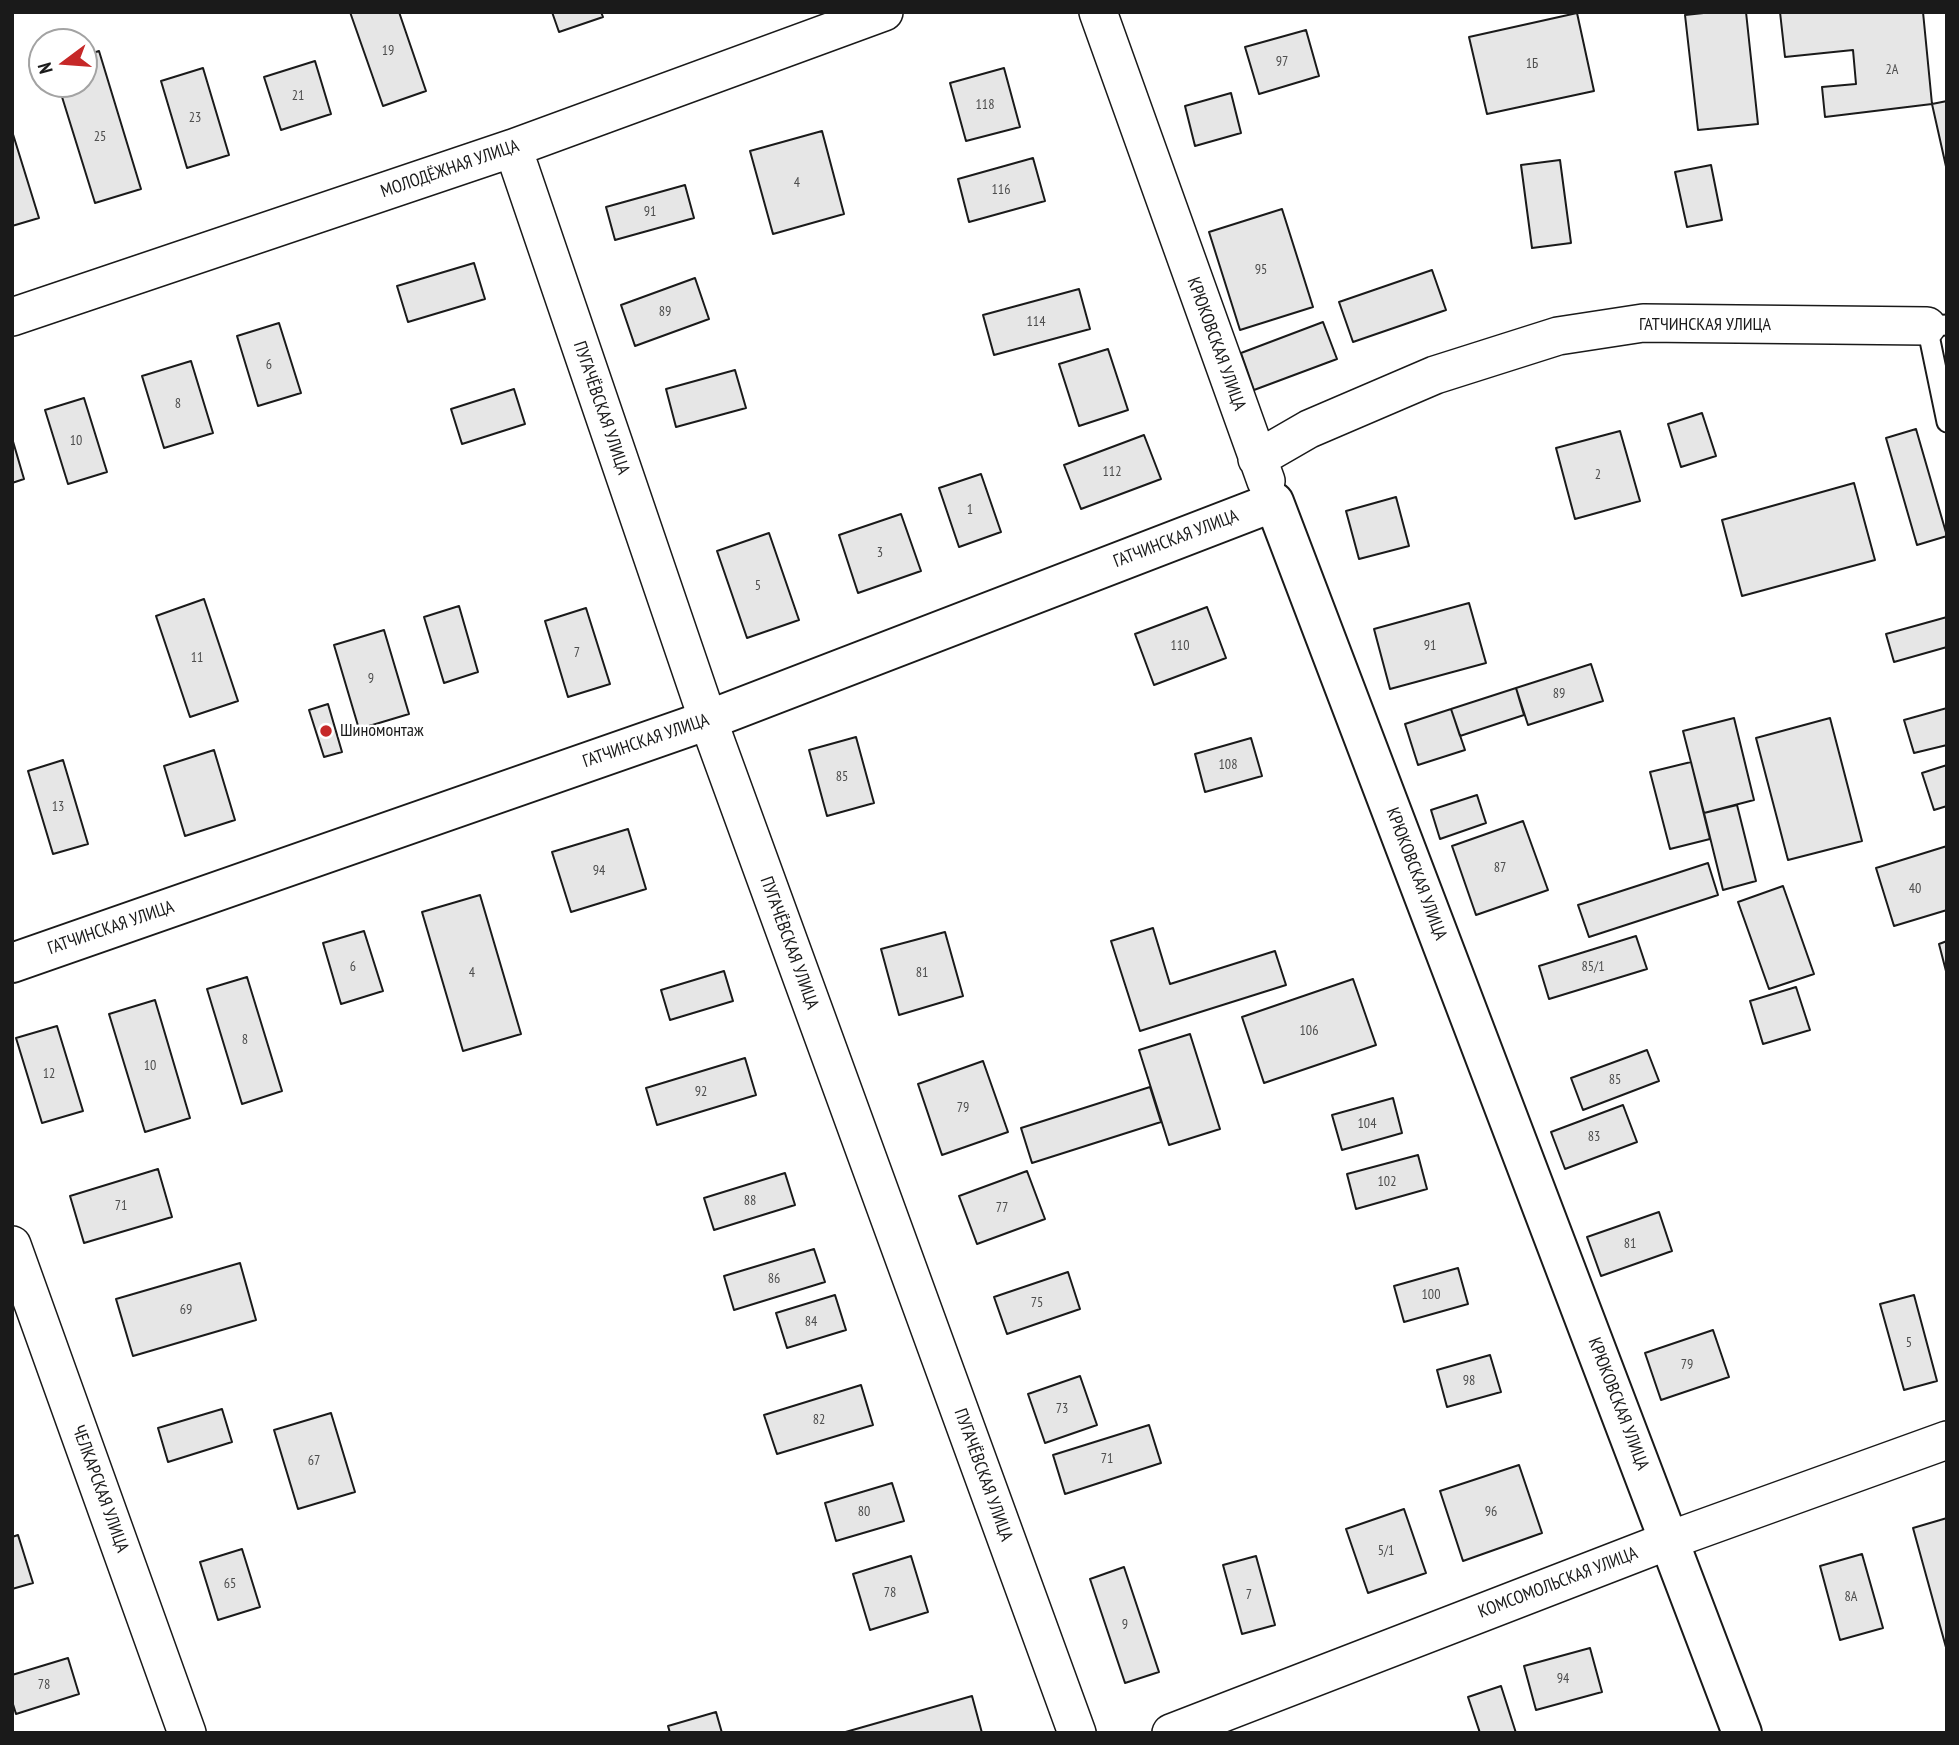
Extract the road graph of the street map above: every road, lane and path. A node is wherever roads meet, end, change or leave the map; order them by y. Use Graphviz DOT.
graph roads {
  1 [pos="884,12"];
  2 [pos="1098,12"];
  3 [pos="513,148"];
  4 [pos="12,317"];
  5 [pos="1937,326"];
  6 [pos="1947,422"];
  7 [pos="1258,459"];
  8 [pos="1274,502"];
  9 [pos="708,720"];
  10 [pos="12,963"];
  11 [pos="12,1245"];
  12 [pos="1947,1440"];
  13 [pos="1670,1540"];
  14 [pos="187,1733"];
  15 [pos="1077,1733"];
  16 [pos="1171,1733"];
  17 [pos="1742,1733"];
  1 -- 3 [label="street, МОЛОДЁЖНАЯ УЛИЦА"];
  2 -- 7 [label="street, КРЮКОВСКАЯ УЛИЦА"];
  3 -- 4 [label="street, МОЛОДЁЖНАЯ УЛИЦА"];
  3 -- 9 [label="street, ПУГАЧЁВСКАЯ УЛИЦА"];
  5 -- 6 [label="lane"];
  5 -- 7 [label="street, ГАТЧИНСКАЯ УЛИЦА"];
  7 -- 8 [label="street, КРЮКОВСКАЯ УЛИЦА"];
  8 -- 9 [label="street, ГАТЧИНСКАЯ УЛИЦА"];
  8 -- 13 [label="street, КРЮКОВСКАЯ УЛИЦА"];
  9 -- 10 [label="street, ГАТЧИНСКАЯ УЛИЦА"];
  9 -- 15 [label="street, ПУГАЧЁВСКАЯ УЛИЦА"];
  11 -- 14 [label="street, ЧЕЛКАРСКАЯ УЛИЦА"];
  12 -- 13 [label="street, КОМСОМОЛЬСКАЯ УЛИЦА"];
  13 -- 16 [label="street, КОМСОМОЛЬСКАЯ УЛИЦА"];
  13 -- 17 [label="street, КРЮКОВСКАЯ УЛИЦА"];
}
